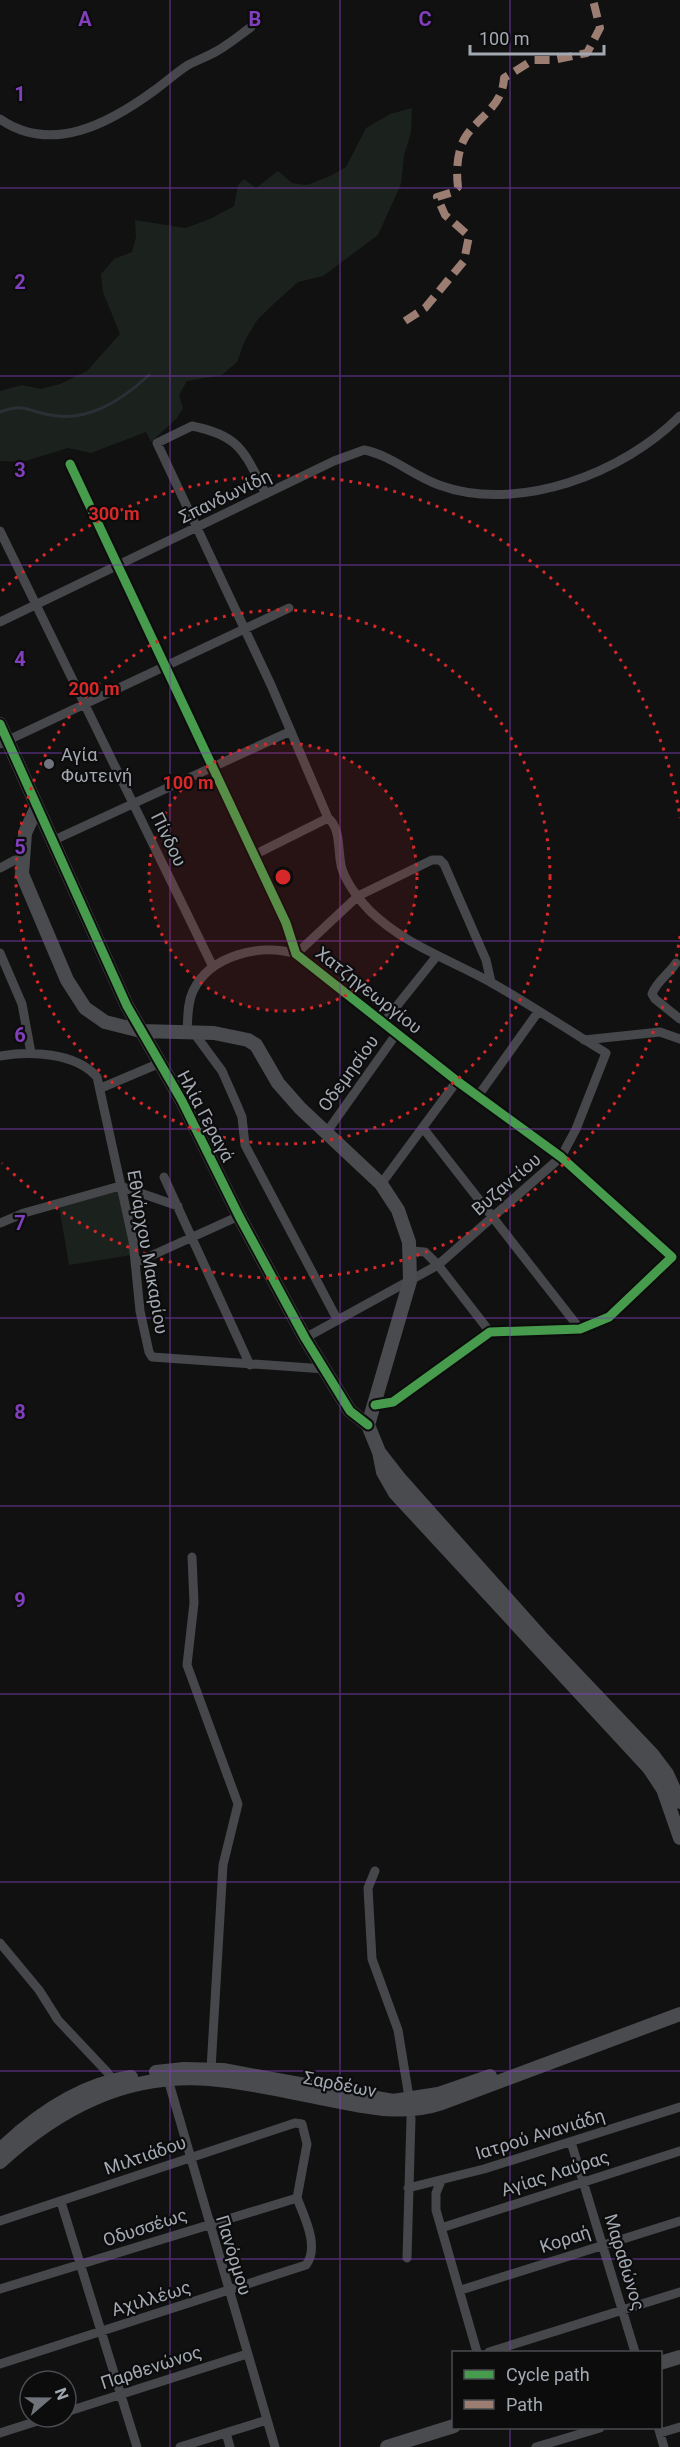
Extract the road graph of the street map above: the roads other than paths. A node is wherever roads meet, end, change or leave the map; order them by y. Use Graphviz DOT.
graph roads {
  1 [pos="251,27"];
  2 [pos="0,119"];
  3 [pos="680,416"];
  4 [pos="69,464"];
  5 [pos="266,494"];
  6 [pos="195,529"];
  7 [pos="0,531"];
  8 [pos="117,566"];
  9 [pos="38,604"];
  10 [pos="289,608"];
  11 [pos="0,622"];
  12 [pos="245,630"];
  13 [pos="165,667"];
  14 [pos="86,705"];
  15 [pos="0,724"];
  16 [pos="291,731"];
  17 [pos="4,742"];
  18 [pos="213,768"];
  19 [pos="134,804"];
  20 [pos="37,807"];
  21 [pos="328,818"];
  22 [pos="52,841"];
  23 [pos="254,855"];
  24 [pos="22,861"];
  25 [pos="0,868"];
  26 [pos="358,896"];
  27 [pos="0,953"];
  28 [pos="296,954"];
  29 [pos="436,957"];
  30 [pos="676,963"];
  31 [pos="213,967"];
  32 [pos="491,982"];
  33 [pos="538,1012"];
  34 [pos="680,1019"];
  35 [pos="384,1022"];
  36 [pos="141,1031"];
  37 [pos="191,1032"];
  38 [pos="397,1033"];
  39 [pos="680,1039"];
  40 [pos="584,1040"];
  41 [pos="31,1053"];
  42 [pos="0,1056"];
  43 [pos="160,1063"];
  44 [pos="457,1081"];
  45 [pos="101,1088"];
  46 [pos="478,1096"];
  47 [pos="423,1128"];
  48 [pos="326,1133"];
  49 [pos="561,1157"];
  50 [pos="164,1177"];
  51 [pos="381,1184"];
  52 [pos="120,1186"];
  53 [pos="178,1206"];
  54 [pos="239,1216"];
  55 [pos="492,1218"];
  56 [pos="0,1223"];
  57 [pos="193,1236"];
  58 [pos="411,1251"];
  59 [pos="135,1263"];
  60 [pos="438,1265"];
  61 [pos="410,1281"];
  62 [pos="337,1320"];
  63 [pos="580,1329"];
  64 [pos="490,1332"];
  65 [pos="305,1338"];
  66 [pos="250,1365"];
  67 [pos="325,1369"];
  68 [pos="375,1405"];
  69 [pos="368,1425"];
  70 [pos="379,1452"];
  71 [pos="192,1557"];
  72 [pos="680,1802"];
  73 [pos="680,1838"];
  74 [pos="375,1871"];
  75 [pos="0,1943"];
  76 [pos="680,2004"];
  77 [pos="680,2014"];
  78 [pos="211,2069"];
  79 [pos="167,2075"];
  80 [pos="114,2084"];
  81 [pos="408,2091"];
  82 [pos="680,2107"];
  83 [pos="411,2118"];
  84 [pos="571,2142"];
  85 [pos="0,2150"];
  86 [pos="680,2151"];
  87 [pos="189,2157"];
  88 [pos="0,2162"];
  89 [pos="441,2181"];
  90 [pos="583,2181"];
  91 [pos="408,2188"];
  92 [pos="297,2198"];
  93 [pos="61,2202"];
  94 [pos="0,2221"];
  95 [pos="680,2221"];
  96 [pos="208,2224"];
  97 [pos="441,2229"];
  98 [pos="602,2244"];
  99 [pos="406,2258"];
  100 [pos="82,2264"];
  101 [pos="0,2289"];
  102 [pos="461,2290"];
  103 [pos="228,2291"];
  104 [pos="680,2292"];
  105 [pos="622,2310"];
  106 [pos="102,2331"];
  107 [pos="477,2351"];
  108 [pos="492,2351"];
  109 [pos="635,2351"];
  110 [pos="247,2354"];
  111 [pos="680,2357"];
  112 [pos="662,2362"];
  113 [pos="0,2364"];
  114 [pos="121,2394"];
  115 [pos="78,2408"];
  116 [pos="267,2420"];
  117 [pos="452,2426"];
  118 [pos="18,2427"];
  119 [pos="680,2427"];
  120 [pos="594,2429"];
  121 [pos="659,2430"];
  122 [pos="0,2433"];
  123 [pos="226,2433"];
  124 [pos="412,2443"];
  125 [pos="137,2447"];
  126 [pos="180,2447"];
  127 [pos="230,2447"];
  128 [pos="275,2447"];
  129 [pos="387,2447"];
  130 [pos="536,2447"];
  131 [pos="664,2447"];
  1 -- 2 [label="street"];
  3 -- 5 [label="street, Σπανδωνίδη"];
  4 -- 8 [label="street, Χατζηγεωργίου"];
  5 -- 6 [label="street, Σπανδωνίδη"];
  5 -- 6 [label="street"];
  6 -- 8 [label="street, Σπανδωνίδη"];
  6 -- 12 [label="street"];
  7 -- 9 [label="street, Πίνδου"];
  8 -- 9 [label="street, Σπανδωνίδη"];
  8 -- 13 [label="street, Χατζηγεωργίου"];
  9 -- 11 [label="street, Σπανδωνίδη"];
  9 -- 14 [label="street, Πίνδου"];
  10 -- 12 [label="street"];
  12 -- 13 [label="street"];
  12 -- 16 [label="street"];
  13 -- 14 [label="street"];
  13 -- 18 [label="street, Χατζηγεωργίου"];
  14 -- 17 [label="street"];
  14 -- 19 [label="street, Πίνδου"];
  15 -- 17 [label="street, Ηλία Γεραγά"];
  16 -- 18 [label="street"];
  16 -- 21 [label="street"];
  17 -- 20 [label="street, Ηλία Γεραγά"];
  18 -- 19 [label="street"];
  18 -- 23 [label="street, Χατζηγεωργίου"];
  19 -- 22 [label="street"];
  19 -- 31 [label="street, Πίνδου"];
  20 -- 22 [label="street, Ηλία Γεραγά"];
  20 -- 24 [label="street"];
  21 -- 23 [label="street"];
  21 -- 26 [label="street"];
  22 -- 36 [label="street, Ηλία Γεραγά"];
  23 -- 28 [label="street, Χατζηγεωργίου"];
  24 -- 25 [label="street"];
  24 -- 36 [label="street"];
  26 -- 28 [label="street"];
  26 -- 29 [label="street"];
  26 -- 32 [label="street"];
  27 -- 41 [label="street"];
  28 -- 31 [label="street"];
  28 -- 35 [label="street, Χατζηγεωργίου"];
  29 -- 32 [label="street"];
  29 -- 35 [label="street, Οδεμησίου"];
  30 -- 34 [label="street"];
  31 -- 37 [label="street"];
  32 -- 33 [label="street"];
  33 -- 40 [label="street"];
  33 -- 46 [label="street"];
  35 -- 38 [label="street, Χατζηγεωργίου"];
  36 -- 37 [label="street"];
  36 -- 43 [label="street, Ηλία Γεραγά"];
  37 -- 48 [label="street"];
  37 -- 62 [label="street"];
  38 -- 44 [label="street, Χατζηγεωργίου"];
  38 -- 48 [label="street, Οδεμησίου"];
  39 -- 40 [label="street"];
  40 -- 49 [label="street, Βυζαντίου"];
  41 -- 42 [label="street"];
  41 -- 45 [label="street"];
  43 -- 45 [label="street"];
  43 -- 54 [label="street, Ηλία Γεραγά"];
  44 -- 46 [label="street, Χατζηγεωργίου"];
  44 -- 47 [label="street"];
  45 -- 52 [label="street, Εθνάρχου Μακαρίου"];
  46 -- 49 [label="street, Χατζηγεωργίου"];
  47 -- 51 [label="street"];
  47 -- 55 [label="street"];
  48 -- 51 [label="street"];
  49 -- 55 [label="street, Βυζαντίου"];
  49 -- 63 [label="street, Χατζηγεωργίου"];
  50 -- 53 [label="street"];
  51 -- 58 [label="street"];
  52 -- 53 [label="street"];
  52 -- 56 [label="street"];
  52 -- 59 [label="street, Εθνάρχου Μακαρίου"];
  53 -- 57 [label="street"];
  54 -- 57 [label="street"];
  54 -- 65 [label="street, Ηλία Γεραγά"];
  55 -- 60 [label="street, Βυζαντίου"];
  55 -- 63 [label="street"];
  57 -- 59 [label="street"];
  57 -- 66 [label="street"];
  58 -- 60 [label="street"];
  58 -- 61 [label="street"];
  59 -- 66 [label="street, Εθνάρχου Μακαρίου"];
  60 -- 61 [label="street, Βυζαντίου"];
  60 -- 64 [label="street"];
  61 -- 62 [label="street, Βυζαντίου"];
  61 -- 68 [label="street"];
  62 -- 65 [label="street, Βυζαντίου"];
  63 -- 64 [label="street"];
  64 -- 68 [label="street"];
  65 -- 67 [label="street, Ηλία Γεραγά"];
  66 -- 67 [label="street, Εθνάρχου Μακαρίου"];
  67 -- 69 [label="street, Ηλία Γεραγά"];
  68 -- 69 [label="street"];
  69 -- 70 [label="street"];
  70 -- 72 [label="street"];
  70 -- 73 [label="street"];
  71 -- 78 [label="street"];
  74 -- 81 [label="street"];
  75 -- 80 [label="street"];
  76 -- 78 [label="street, Σαρδέων"];
  77 -- 79 [label="street, Σαρδέων"];
  78 -- 79 [label="street, Σαρδέων"];
  79 -- 80 [label="street, Σαρδέων"];
  79 -- 87 [label="street, Πανόρμου"];
  80 -- 85 [label="street, Σαρδέων"];
  80 -- 88 [label="street, Σαρδέων"];
  82 -- 84 [label="street, Ιατρού Ανανιάδη"];
  83 -- 91 [label="street"];
  84 -- 89 [label="street, Ιατρού Ανανιάδη"];
  84 -- 90 [label="street, Μαραθώνος"];
  86 -- 90 [label="street, Αγίας Λαύρας"];
  87 -- 92 [label="street, Μιλτιάδου"];
  87 -- 93 [label="street, Μιλτιάδου"];
  87 -- 96 [label="street, Πανόρμου"];
  89 -- 91 [label="street, Ιατρού Ανανιάδη"];
  89 -- 97 [label="street"];
  90 -- 97 [label="street, Αγίας Λαύρας"];
  90 -- 98 [label="street, Μαραθώνος"];
  91 -- 99 [label="street"];
  92 -- 96 [label="street, Οδυσσέως"];
  92 -- 103 [label="street, Αχιλλέως"];
  93 -- 94 [label="street, Μιλτιάδου"];
  93 -- 100 [label="street"];
  95 -- 98 [label="street, Κοραή"];
  96 -- 100 [label="street, Οδυσσέως"];
  96 -- 103 [label="street, Πανόρμου"];
  97 -- 102 [label="street"];
  98 -- 102 [label="street, Κοραή"];
  98 -- 105 [label="street, Μαραθώνος"];
  100 -- 101 [label="street, Οδυσσέως"];
  100 -- 106 [label="street"];
  102 -- 107 [label="street"];
  103 -- 106 [label="street, Αχιλλέως"];
  103 -- 110 [label="street, Πανόρμου"];
  104 -- 105 [label="street"];
  105 -- 108 [label="street"];
  105 -- 109 [label="street, Μαραθώνος"];
  106 -- 113 [label="street, Αχιλλέως"];
  106 -- 114 [label="street"];
  110 -- 114 [label="street, Παρθενώνος"];
  110 -- 116 [label="street, Πανόρμου"];
  111 -- 112 [label="street"];
  114 -- 115 [label="street, Παρθενώνος"];
  114 -- 125 [label="street"];
  116 -- 123 [label="street"];
  116 -- 128 [label="street, Πανόρμου"];
  117 -- 124 [label="street"];
  118 -- 122 [label="street"];
  119 -- 121 [label="street"];
  120 -- 130 [label="street"];
  121 -- 131 [label="street"];
  123 -- 126 [label="street"];
  123 -- 127 [label="street"];
  124 -- 129 [label="street"];
}
